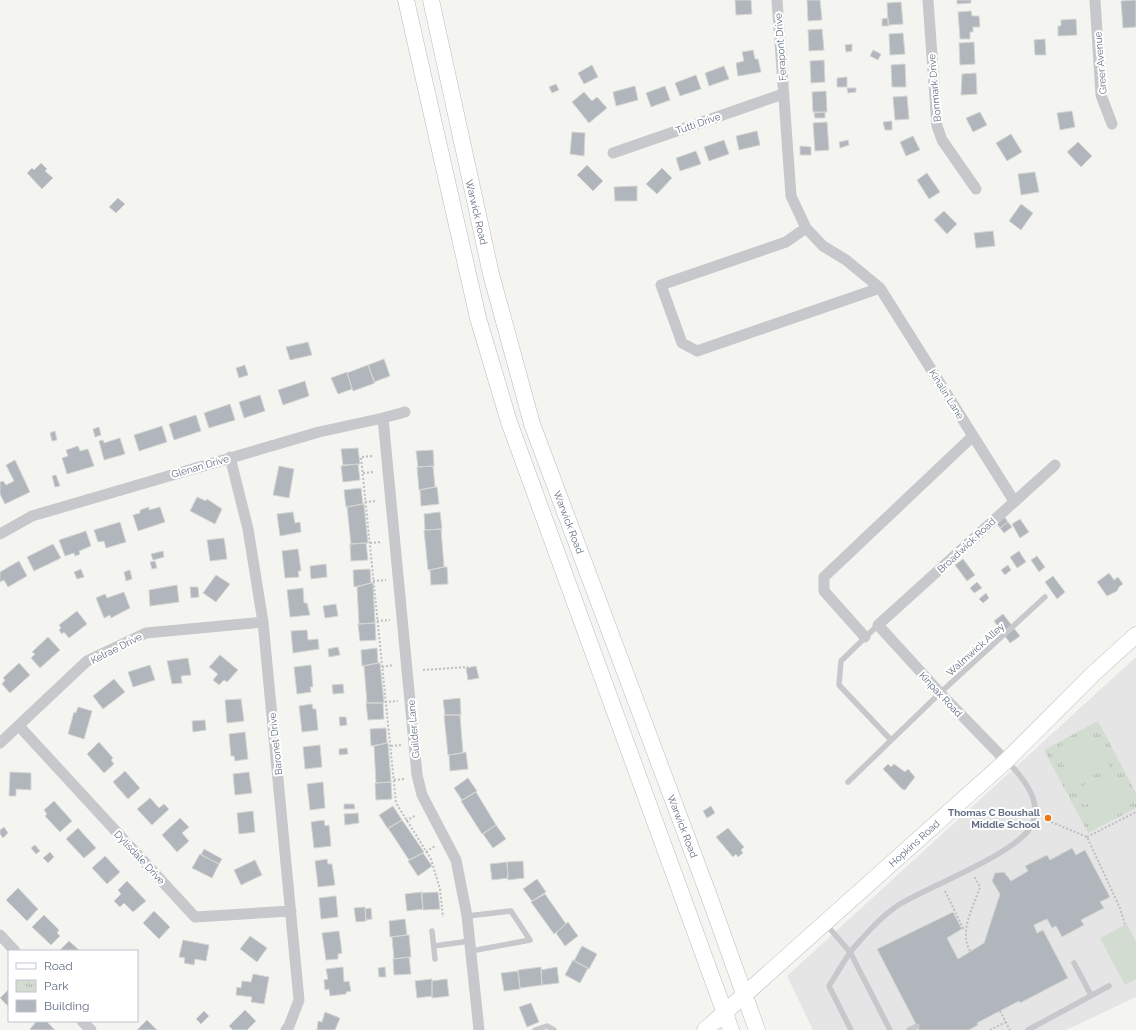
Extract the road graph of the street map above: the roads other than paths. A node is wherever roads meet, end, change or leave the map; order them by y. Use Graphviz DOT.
graph roads {
  1 [pos="406,0"];
  2 [pos="431,0"];
  3 [pos="777,0"];
  4 [pos="928,0"];
  5 [pos="1095,0"];
  6 [pos="783,94"];
  7 [pos="1112,124"];
  8 [pos="613,153"];
  9 [pos="976,189"];
  10 [pos="806,228"];
  11 [pos="880,288"];
  12 [pos="405,412"];
  13 [pos="383,418"];
  14 [pos="973,436"];
  15 [pos="230,457"];
  16 [pos="1055,465"];
  17 [pos="1014,501"];
  18 [pos="0,534"];
  19 [pos="1045,597"];
  20 [pos="263,622"];
  21 [pos="878,625"];
  22 [pos="1136,635"];
  23 [pos="865,637"];
  24 [pos="940,693"];
  25 [pos="19,726"];
  26 [pos="891,740"];
  27 [pos="0,743"];
  28 [pos="1006,761"];
  29 [pos="848,782"];
  30 [pos="291,911"];
  31 [pos="467,916"];
  32 [pos="825,923"];
  33 [pos="432,931"];
  34 [pos="0,935"];
  35 [pos="434,946"];
  36 [pos="470,946"];
  37 [pos="14,950"];
  38 [pos="850,952"];
  39 [pos="435,959"];
  40 [pos="1074,963"];
  41 [pos="1109,986"];
  42 [pos="746,994"];
  43 [pos="1091,996"];
  44 [pos="726,1012"];
  45 [pos="83,1022"];
  46 [pos="917,1026"];
  47 [pos="91,1030"];
  48 [pos="286,1030"];
  49 [pos="479,1030"];
  50 [pos="535,1030"];
  51 [pos="554,1030"];
  52 [pos="705,1030"];
  53 [pos="731,1030"];
  54 [pos="757,1030"];
  55 [pos="852,1030"];
  56 [pos="890,1030"];
  57 [pos="909,1030"];
  58 [pos="1028,1030"];
  1 -- 44 [label="main road"];
  2 -- 42 [label="main road, Warwick Road"];
  3 -- 6 [label="street, Ferapont Drive"];
  4 -- 9 [label="street, Bonmark Drive"];
  5 -- 7 [label="street, Greer Avenue"];
  6 -- 8 [label="street, Tutti Drive"];
  6 -- 10 [label="street, Ferapont Drive"];
  10 -- 11 [label="street, Kinalin Lane"];
  10 -- 11 [label="street"];
  11 -- 14 [label="street, Kinalin Lane"];
  12 -- 13 [label="street, Glenan Drive"];
  13 -- 15 [label="street, Glenan Drive"];
  13 -- 31 [label="street, Guilder Lane"];
  14 -- 17 [label="street, Kinalin Lane"];
  14 -- 23 [label="street"];
  15 -- 18 [label="street, Glenan Drive"];
  15 -- 20 [label="street, Baronet Drive"];
  16 -- 17 [label="street, Broadwick Road"];
  17 -- 21 [label="street, Broadwick Road"];
  19 -- 24 [label="lane, Walmwick Alley"];
  20 -- 25 [label="street, Kelrae Drive"];
  20 -- 30 [label="street, Baronet Drive"];
  21 -- 23 [label="lane"];
  21 -- 24 [label="street, Kinpax Road"];
  22 -- 28 [label="main road, Hopkins Road"];
  23 -- 26 [label="lane"];
  24 -- 26 [label="lane, Walmwick Alley"];
  24 -- 28 [label="street, Kinpax Road"];
  25 -- 27 [label="street, Kelrae Drive"];
  25 -- 30 [label="street, Dylisdale Drive"];
  26 -- 29 [label="lane, Walmwick Alley"];
  28 -- 32 [label="main road, Hopkins Road"];
  28 -- 38 [label="lane"];
  30 -- 48 [label="street, Baronet Drive"];
  31 -- 36 [label="street, Guilder Lane"];
  31 -- 36 [label="lane"];
  32 -- 38 [label="lane"];
  32 -- 42 [label="main road, Hopkins Road"];
  33 -- 35 [label="lane"];
  34 -- 37 [label="street"];
  35 -- 36 [label="lane"];
  35 -- 39 [label="lane"];
  36 -- 49 [label="street, Guilder Lane"];
  38 -- 55 [label="lane"];
  38 -- 56 [label="lane"];
  40 -- 43 [label="lane"];
  41 -- 43 [label="lane"];
  42 -- 44 [label="main road, Hopkins Road"];
  42 -- 54 [label="main road, Warwick Road"];
  43 -- 58 [label="lane"];
  44 -- 52 [label="main road, Hopkins Road"];
  44 -- 53 [label="main road"];
  45 -- 47 [label="street"];
  46 -- 57 [label="lane"];
  50 -- 51 [label="lane"];
}
